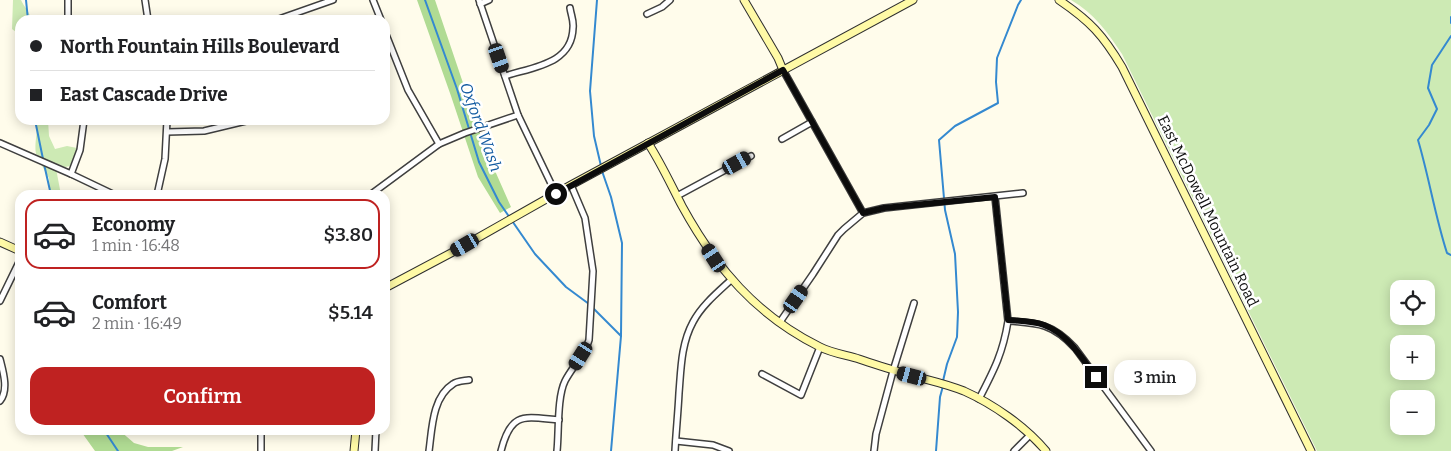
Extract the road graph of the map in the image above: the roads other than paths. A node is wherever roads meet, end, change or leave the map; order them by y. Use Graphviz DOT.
graph roads {
  1 [pos="68,0"];
  2 [pos="145,0"];
  3 [pos="333,0"];
  4 [pos="373,0"];
  5 [pos="490,0"];
  6 [pos="670,0"];
  7 [pos="744,0"];
  8 [pos="913,0"];
  9 [pos="1059,0"];
  10 [pos="480,2"];
  11 [pos="570,8"];
  12 [pos="647,14"];
  13 [pos="68,15"];
  14 [pos="147,15"];
  15 [pos="290,15"];
  16 [pos="379,15"];
  17 [pos="390,45"];
  18 [pos="783,70"];
  19 [pos="505,76"];
  20 [pos="518,115"];
  21 [pos="812,122"];
  22 [pos="83,125"];
  23 [pos="167,125"];
  24 [pos="229,125"];
  25 [pos="167,132"];
  26 [pos="782,139"];
  27 [pos="0,143"];
  28 [pos="648,143"];
  29 [pos="439,144"];
  30 [pos="751,156"];
  31 [pos="71,174"];
  32 [pos="571,185"];
  33 [pos="105,190"];
  34 [pos="158,190"];
  35 [pos="377,190"];
  36 [pos="1023,193"];
  37 [pos="556,194"];
  38 [pos="677,196"];
  39 [pos="995,197"];
  40 [pos="863,213"];
  41 [pos="0,242"];
  42 [pos="15,249"];
  43 [pos="15,270"];
  44 [pos="732,279"];
  45 [pos="390,285"];
  46 [pos="0,301"];
  47 [pos="914,304"];
  48 [pos="1008,320"];
  49 [pos="780,322"];
  50 [pos="820,347"];
  51 [pos="0,359"];
  52 [pos="893,370"];
  53 [pos="762,374"];
  54 [pos="468,380"];
  55 [pos="979,398"];
  56 [pos="0,402"];
  57 [pos="559,420"];
  58 [pos="261,435"];
  59 [pos="356,435"];
  60 [pos="376,435"];
  61 [pos="1030,435"];
  62 [pos="676,441"];
  63 [pos="261,451"];
  64 [pos="354,451"];
  65 [pos="374,451"];
  66 [pos="429,451"];
  67 [pos="502,451"];
  68 [pos="557,451"];
  69 [pos="675,451"];
  70 [pos="729,451"];
  71 [pos="874,451"];
  72 [pos="1014,451"];
  73 [pos="1046,451"];
  74 [pos="1151,451"];
  75 [pos="1311,451"];
  1 -- 13 [label="street"];
  2 -- 14 [label="street"];
  3 -- 15 [label="street"];
  4 -- 16 [label="street"];
  5 -- 10 [label="street"];
  6 -- 12 [label="street"];
  7 -- 18 [label="street"];
  8 -- 18 [label="street"];
  9 -- 75 [label="street, East McDowell Mountain Road"];
  10 -- 19 [label="street"];
  11 -- 19 [label="street"];
  17 -- 29 [label="street"];
  18 -- 21 [label="street"];
  18 -- 28 [label="street"];
  19 -- 20 [label="street"];
  20 -- 29 [label="street"];
  20 -- 37 [label="street"];
  21 -- 26 [label="street"];
  21 -- 40 [label="street"];
  22 -- 31 [label="street"];
  23 -- 25 [label="street"];
  24 -- 25 [label="street"];
  25 -- 34 [label="street"];
  27 -- 31 [label="street"];
  28 -- 32 [label="street"];
  28 -- 38 [label="street"];
  29 -- 35 [label="street"];
  30 -- 38 [label="street"];
  31 -- 33 [label="street"];
  32 -- 37 [label="street"];
  32 -- 57 [label="street"];
  36 -- 39 [label="street"];
  37 -- 45 [label="street"];
  38 -- 44 [label="street"];
  39 -- 40 [label="street"];
  39 -- 48 [label="street"];
  40 -- 49 [label="street"];
  41 -- 42 [label="street"];
  43 -- 46 [label="street"];
  44 -- 49 [label="street"];
  44 -- 62 [label="street"];
  47 -- 52 [label="street"];
  48 -- 55 [label="street"];
  48 -- 74 [label="street"];
  49 -- 50 [label="street"];
  50 -- 52 [label="street"];
  50 -- 53 [label="street"];
  51 -- 56 [label="street"];
  52 -- 55 [label="street"];
  52 -- 71 [label="street"];
  54 -- 66 [label="street"];
  55 -- 61 [label="street"];
  57 -- 67 [label="street"];
  57 -- 68 [label="street"];
  58 -- 63 [label="street"];
  59 -- 64 [label="street"];
  60 -- 65 [label="street"];
  61 -- 72 [label="street"];
  61 -- 73 [label="street"];
  62 -- 69 [label="street"];
  62 -- 70 [label="street"];
}
